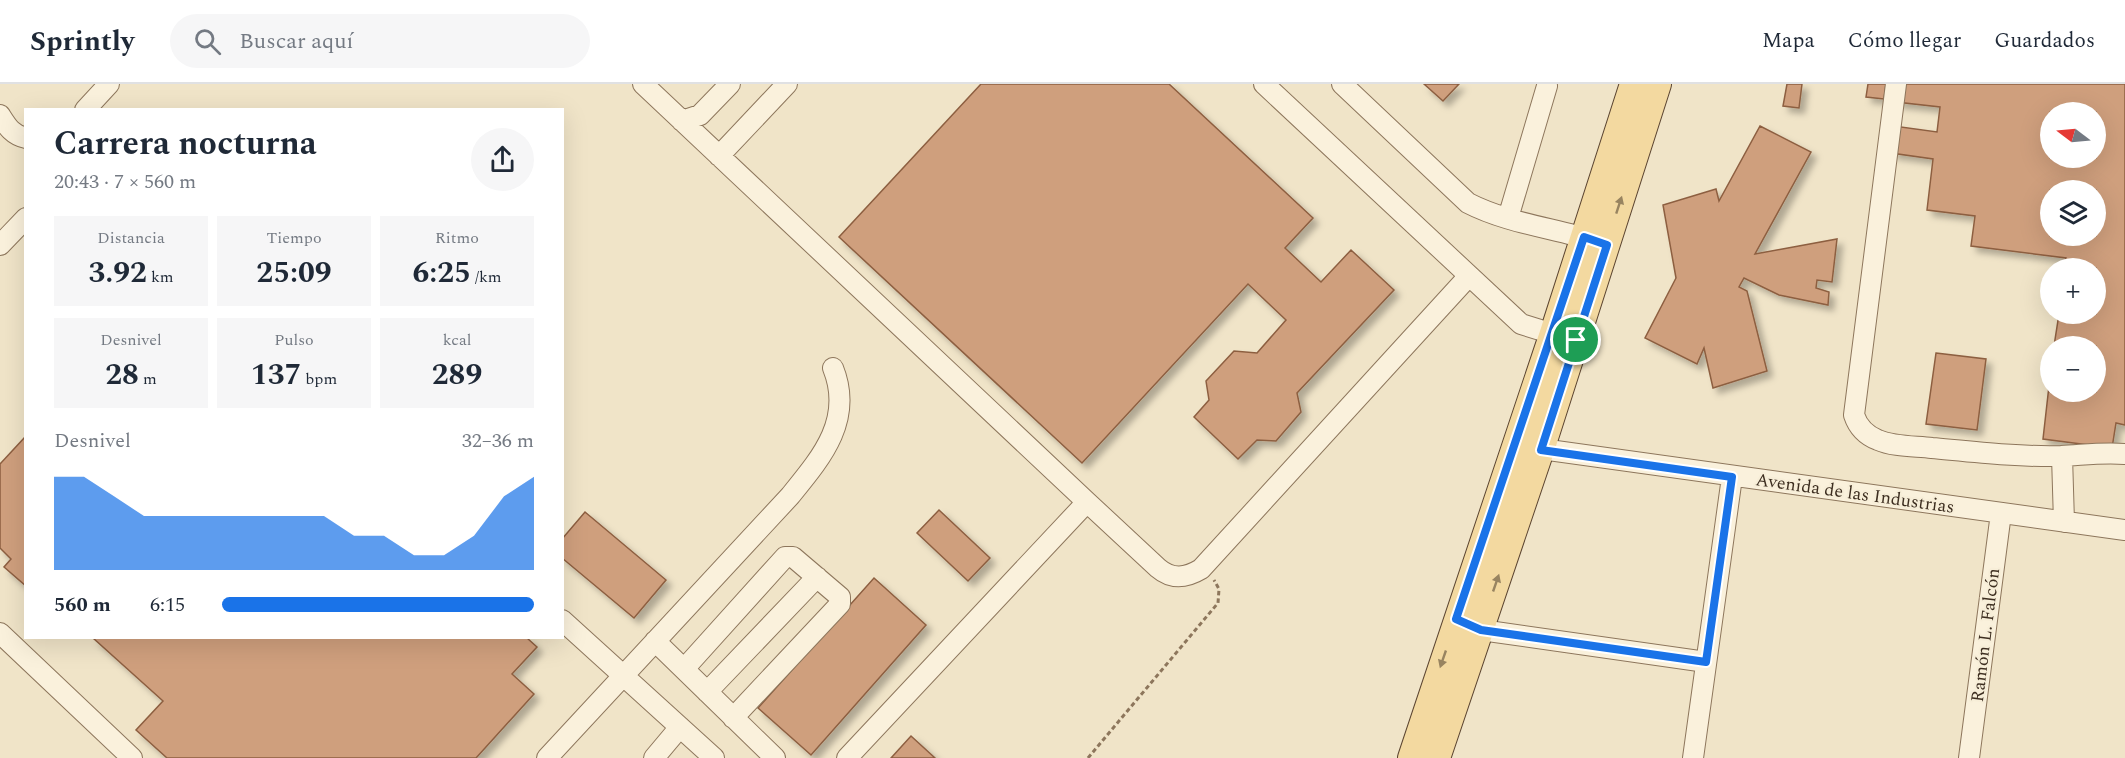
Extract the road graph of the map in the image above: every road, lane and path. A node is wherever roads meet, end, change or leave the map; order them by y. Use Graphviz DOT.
graph roads {
  1 [pos="109,84"];
  2 [pos="643,84"];
  3 [pos="730,84"];
  4 [pos="788,84"];
  5 [pos="1264,84"];
  6 [pos="1342,84"];
  7 [pos="1633,84"];
  8 [pos="1658,84"];
  9 [pos="1896,84"];
  10 [pos="1547,86"];
  11 [pos="87,108"];
  12 [pos="0,115"];
  13 [pos="682,121"];
  14 [pos="24,138"];
  15 [pos="719,156"];
  16 [pos="1508,218"];
  17 [pos="24,220"];
  18 [pos="1595,241"];
  19 [pos="0,245"];
  20 [pos="1468,277"];
  21 [pos="1564,337"];
  22 [pos="833,368"];
  23 [pos="1515,444"];
  24 [pos="1541,450"];
  25 [pos="2125,454"];
  26 [pos="2062,456"];
  27 [pos="1732,477"];
  28 [pos="1087,502"];
  29 [pos="2001,513"];
  30 [pos="2064,522"];
  31 [pos="2125,530"];
  32 [pos="1202,569"];
  33 [pos="817,577"];
  34 [pos="1456,619"];
  35 [pos="564,622"];
  36 [pos="1481,630"];
  37 [pos="0,633"];
  38 [pos="656,641"];
  39 [pos="1706,662"];
  40 [pos="684,669"];
  41 [pos="623,676"];
  42 [pos="708,692"];
  43 [pos="733,718"];
  44 [pos="680,727"];
  45 [pos="132,758"];
  46 [pos="547,758"];
  47 [pos="654,758"];
  48 [pos="714,758"];
  49 [pos="775,758"];
  50 [pos="848,758"];
  51 [pos="1088,758"];
  52 [pos="1411,758"];
  53 [pos="1437,758"];
  54 [pos="1693,758"];
  55 [pos="1969,758"];
  1 -- 11 [label="street"];
  2 -- 13 [label="street"];
  3 -- 13 [label="street"];
  4 -- 15 [label="street"];
  5 -- 20 [label="street"];
  6 -- 16 [label="street"];
  7 -- 18 [label="main road"];
  18 -- 8 [label="main road, one-way"];
  9 -- 26 [label="street"];
  10 -- 16 [label="street"];
  12 -- 14 [label="street"];
  13 -- 15 [label="street"];
  15 -- 28 [label="street"];
  16 -- 18 [label="street"];
  17 -- 19 [label="street"];
  18 -- 21 [label="main road"];
  20 -- 21 [label="street"];
  20 -- 32 [label="street"];
  21 -- 23 [label="main road"];
  21 -- 24 [label="main road"];
  22 -- 38 [label="street"];
  23 -- 24 [label="street, Avenida de las Industrias"];
  23 -- 34 [label="main road"];
  24 -- 27 [label="street, Avenida de las Industrias"];
  36 -- 24 [label="main road, one-way"];
  25 -- 26 [label="street"];
  26 -- 30 [label="street"];
  27 -- 29 [label="street, Avenida de las Industrias"];
  27 -- 39 [label="street"];
  28 -- 32 [label="street"];
  28 -- 50 [label="street"];
  29 -- 30 [label="street, Avenida de las Industrias"];
  29 -- 55 [label="street, Ramón L. Falcón"];
  30 -- 31 [label="street, Avenida de las Industrias"];
  32 -- 51 [label="path"];
  33 -- 40 [label="street"];
  33 -- 42 [label="street"];
  33 -- 43 [label="street"];
  34 -- 36 [label="street"];
  34 -- 52 [label="main road, one-way"];
  35 -- 41 [label="street"];
  36 -- 39 [label="street"];
  36 -- 53 [label="main road"];
  37 -- 45 [label="street"];
  38 -- 40 [label="street"];
  38 -- 41 [label="street"];
  39 -- 54 [label="street"];
  40 -- 42 [label="street"];
  41 -- 44 [label="street"];
  41 -- 46 [label="street"];
  42 -- 43 [label="street"];
  43 -- 49 [label="street"];
  44 -- 47 [label="street"];
  44 -- 48 [label="street"];
}
